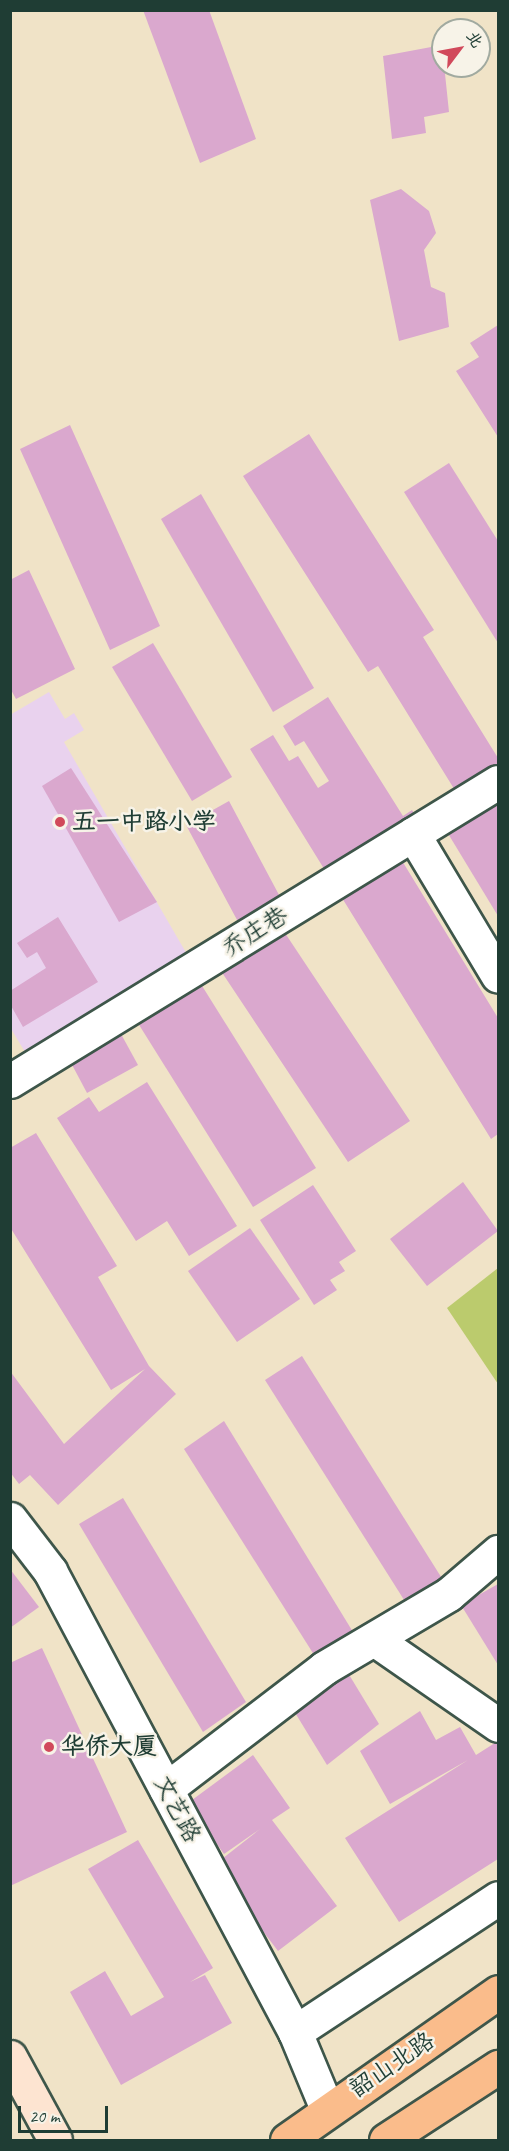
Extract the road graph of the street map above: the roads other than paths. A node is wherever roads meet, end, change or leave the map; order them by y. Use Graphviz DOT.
graph roads {
  1 [pos="498,782"];
  2 [pos="413,834"];
  3 [pos="498,976"];
  4 [pos="10,1081"];
  5 [pos="10,1519"];
  6 [pos="498,1552"];
  7 [pos="374,1639"];
  8 [pos="498,1725"];
  9 [pos="166,1789"];
  10 [pos="498,1898"];
  11 [pos="498,1992"];
  12 [pos="295,2032"];
  13 [pos="10,2057"];
  14 [pos="498,2067"];
  15 [pos="327,2109"];
  16 [pos="55,2140"];
  17 [pos="287,2140"];
  18 [pos="386,2140"];
  1 -- 2 [label="street, 乔庄巷"];
  2 -- 3 [label="street"];
  2 -- 4 [label="street, 乔庄巷"];
  5 -- 9 [label="street, 文艺路"];
  6 -- 7 [label="street"];
  7 -- 8 [label="street"];
  7 -- 9 [label="street"];
  9 -- 12 [label="street, 文艺路"];
  10 -- 12 [label="street"];
  11 -- 15 [label="main road, 韶山北路"];
  12 -- 15 [label="street, 文艺路"];
  13 -- 16 [label="main road"];
  14 -- 18 [label="main road"];
  15 -- 17 [label="main road, 韶山北路"];
}
